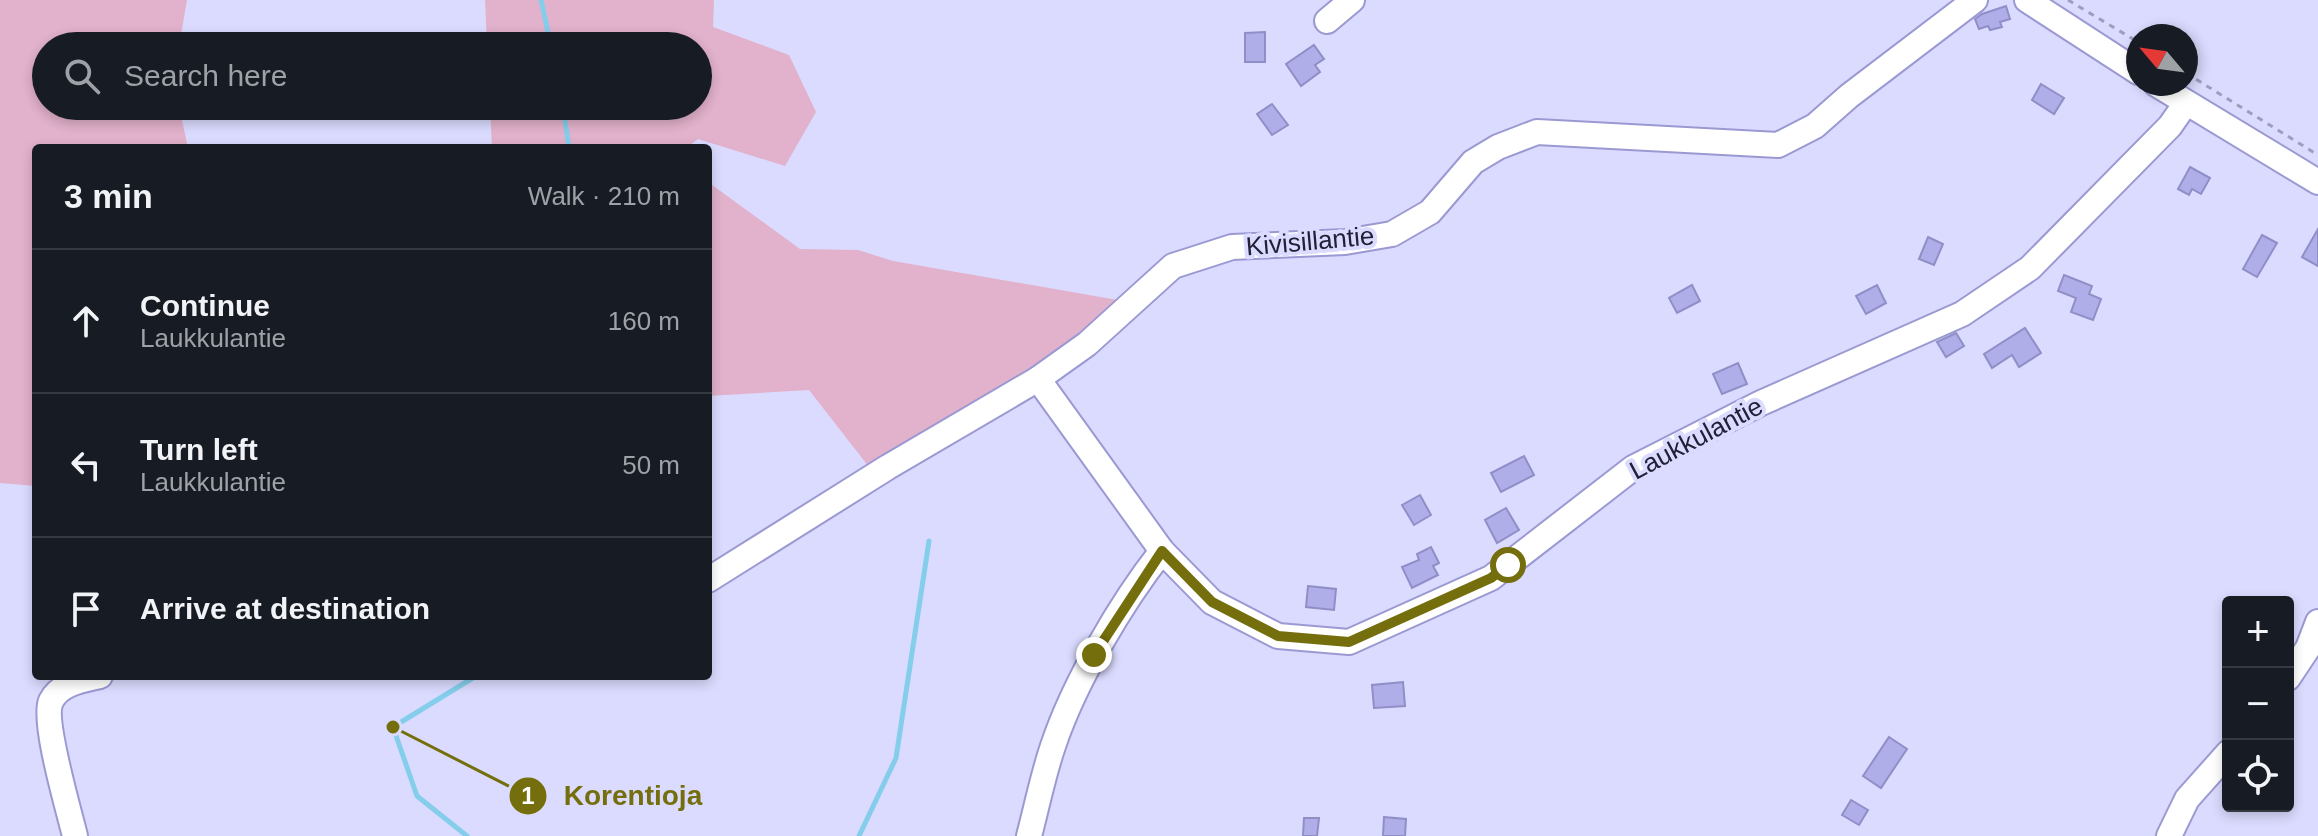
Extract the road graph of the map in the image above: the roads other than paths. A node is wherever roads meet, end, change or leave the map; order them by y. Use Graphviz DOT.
graph roads {
  1 [pos="1352,0"];
  2 [pos="1975,0"];
  3 [pos="2037,3"];
  4 [pos="1327,21"];
  5 [pos="2126,64"];
  6 [pos="2175,96"];
  7 [pos="2186,103"];
  8 [pos="2318,182"];
  9 [pos="1038,379"];
  10 [pos="1162,551"];
  11 [pos="712,577"];
  12 [pos="2318,622"];
  13 [pos="2294,669"];
  14 [pos="83,680"];
  15 [pos="2222,760"];
  16 [pos="75,836"];
  17 [pos="1029,836"];
  18 [pos="2169,836"];
  1 -- 4 [label="street"];
  2 -- 9 [label="street, Kivisillantie"];
  3 -- 5 [label="street"];
  6 -- 7 [label="street"];
  7 -- 8 [label="street"];
  7 -- 10 [label="street, Laukkulantie"];
  9 -- 10 [label="street, Laukkulantie"];
  9 -- 11 [label="street, Kivisillantie"];
  10 -- 17 [label="street"];
  12 -- 13 [label="street"];
  14 -- 16 [label="street"];
  15 -- 18 [label="street"];
}
